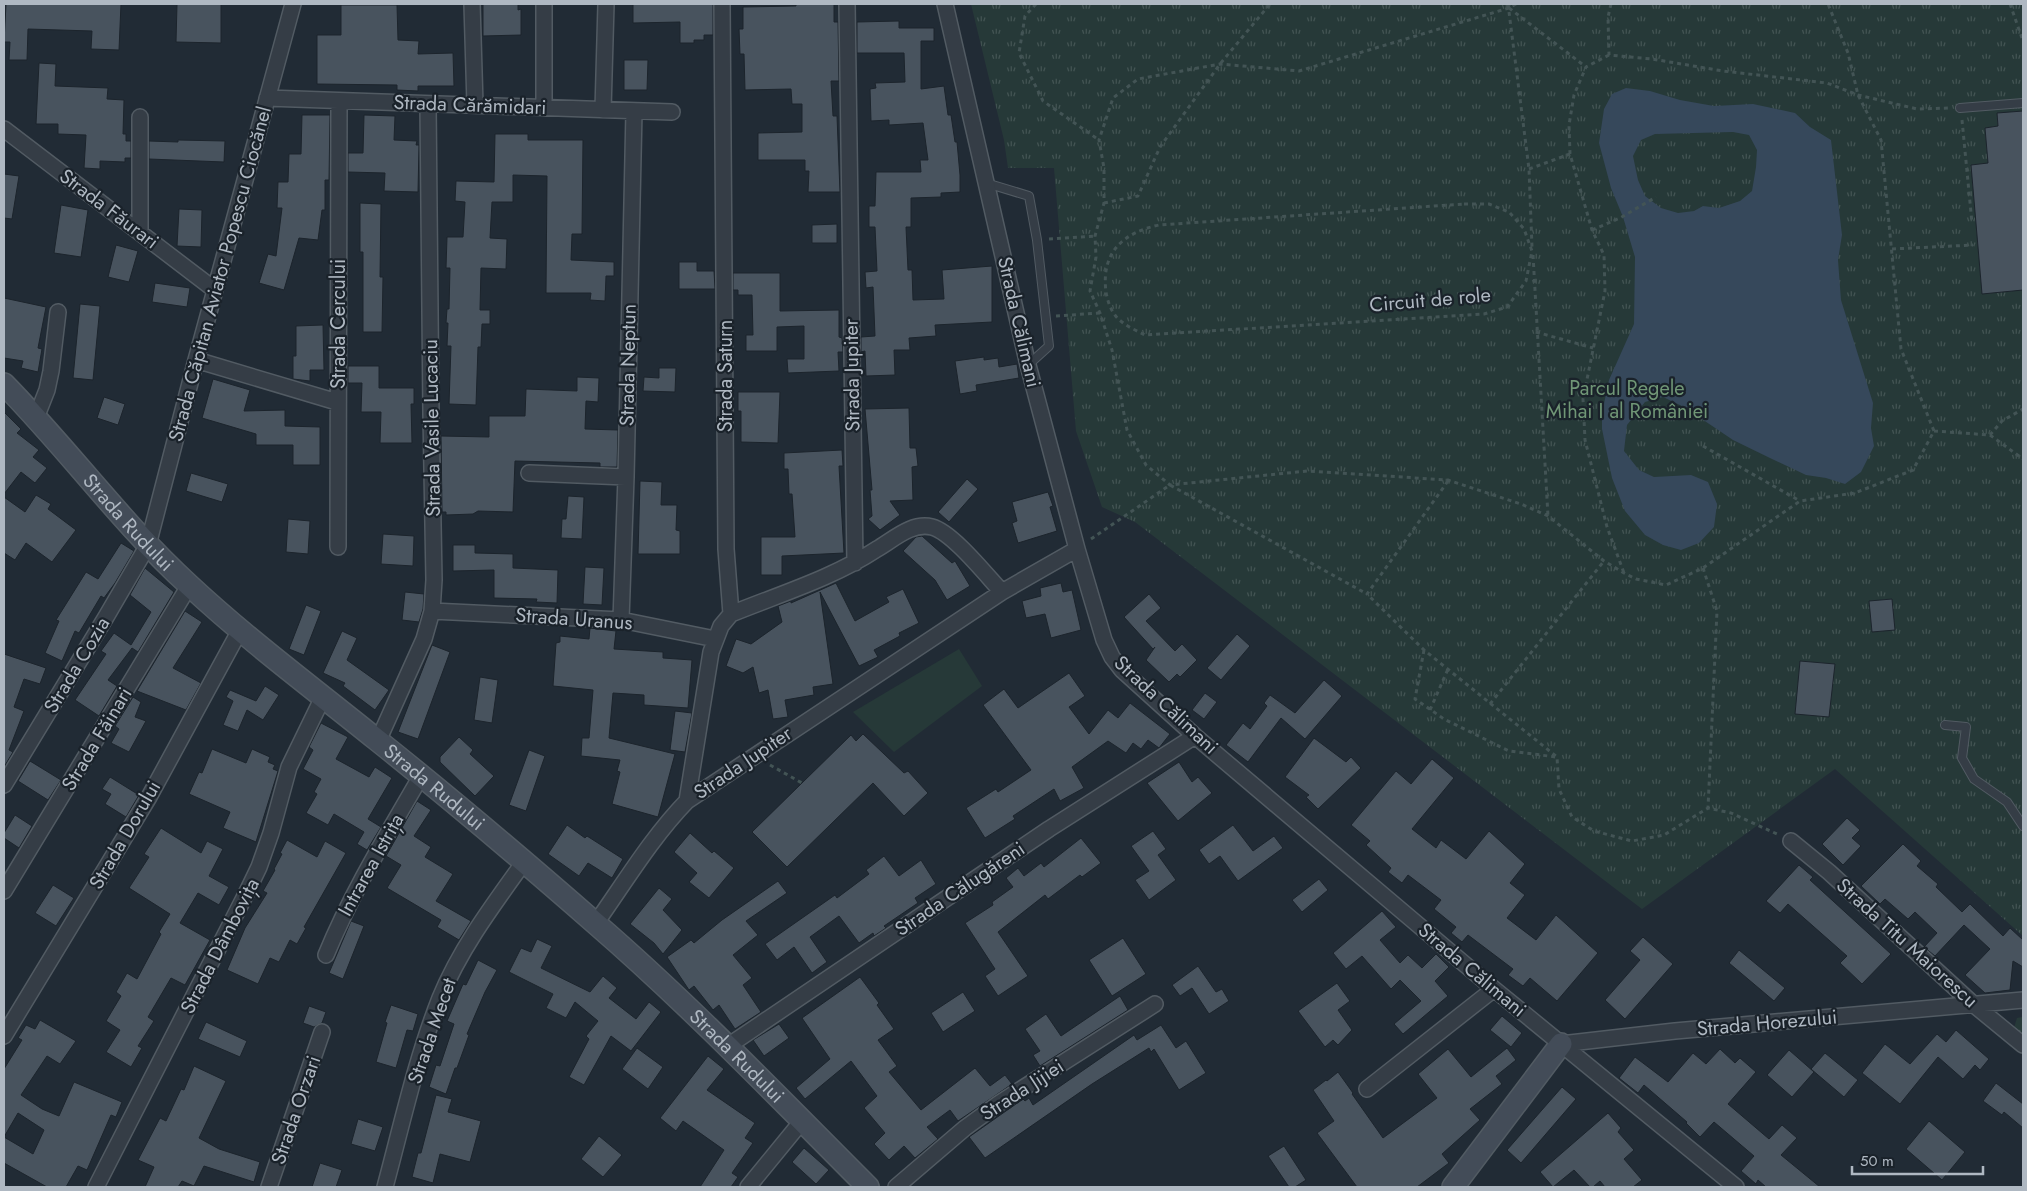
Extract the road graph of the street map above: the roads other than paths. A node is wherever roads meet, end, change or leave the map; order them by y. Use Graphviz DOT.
graph roads {
  1 [pos="294,4"];
  2 [pos="472,4"];
  3 [pos="544,4"];
  4 [pos="606,4"];
  5 [pos="722,4"];
  6 [pos="847,4"];
  7 [pos="945,4"];
  8 [pos="267,98"];
  9 [pos="339,101"];
  10 [pos="2023,103"];
  11 [pos="428,104"];
  12 [pos="474,105"];
  13 [pos="544,108"];
  14 [pos="1960,108"];
  15 [pos="603,110"];
  16 [pos="634,111"];
  17 [pos="672,112"];
  18 [pos="140,117"];
  19 [pos="4,129"];
  20 [pos="986,183"];
  21 [pos="140,233"];
  22 [pos="215,290"];
  23 [pos="58,312"];
  24 [pos="196,360"];
  25 [pos="1028,365"];
  26 [pos="4,384"];
  27 [pos="337,402"];
  28 [pos="36,418"];
  29 [pos="529,473"];
  30 [pos="626,477"];
  31 [pos="148,545"];
  32 [pos="338,547"];
  33 [pos="1077,549"];
  34 [pos="855,563"];
  35 [pos="189,586"];
  36 [pos="1002,592"];
  37 [pos="432,611"];
  38 [pos="731,614"];
  39 [pos="621,620"];
  40 [pos="240,630"];
  41 [pos="715,639"];
  42 [pos="323,697"];
  43 [pos="1945,725"];
  44 [pos="1195,736"];
  45 [pos="378,741"];
  46 [pos="421,776"];
  47 [pos="4,785"];
  48 [pos="687,801"];
  49 [pos="2023,826"];
  50 [pos="1791,841"];
  51 [pos="524,862"];
  52 [pos="4,891"];
  53 [pos="596,924"];
  54 [pos="326,955"];
  55 [pos="1494,989"];
  56 [pos="2023,1000"];
  57 [pos="1156,1004"];
  58 [pos="1973,1004"];
  59 [pos="322,1032"];
  60 [pos="4,1036"];
  61 [pos="1561,1044"];
  62 [pos="2023,1045"];
  63 [pos="728,1046"];
  64 [pos="1367,1088"];
  65 [pos="802,1121"];
  66 [pos="96,1187"];
  67 [pos="269,1187"];
  68 [pos="385,1187"];
  69 [pos="748,1187"];
  70 [pos="868,1187"];
  71 [pos="896,1187"];
  72 [pos="1453,1187"];
  73 [pos="1736,1187"];
  1 -- 8 [label="street, Strada Căpitan Aviator Popescu Ciocănel"];
  2 -- 12 [label="street"];
  3 -- 13 [label="street"];
  4 -- 15 [label="street"];
  5 -- 38 [label="street, Strada Saturn"];
  6 -- 34 [label="street, Strada Jupiter"];
  7 -- 20 [label="street, Strada Călimani"];
  8 -- 9 [label="street, Strada Cărămidari"];
  8 -- 22 [label="street, Strada Căpitan Aviator Popescu Ciocănel"];
  9 -- 11 [label="street, Strada Cărămidari"];
  9 -- 27 [label="street, Strada Cercului"];
  10 -- 14 [label="lane"];
  11 -- 12 [label="street, Strada Cărămidari"];
  11 -- 37 [label="street, Strada Vasile Lucaciu"];
  12 -- 13 [label="street, Strada Cărămidari"];
  13 -- 15 [label="street, Strada Cărămidari"];
  15 -- 16 [label="street, Strada Cărămidari"];
  16 -- 17 [label="street, Strada Cărămidari"];
  16 -- 30 [label="street, Strada Neptun"];
  18 -- 21 [label="street"];
  19 -- 21 [label="street, Strada Făurari"];
  20 -- 25 [label="street, Strada Călimani"];
  20 -- 25 [label="lane"];
  21 -- 22 [label="street, Strada Făurari"];
  22 -- 24 [label="street, Strada Căpitan Aviator Popescu Ciocănel"];
  23 -- 28 [label="street"];
  24 -- 27 [label="street"];
  24 -- 31 [label="street, Strada Căpitan Aviator Popescu Ciocănel"];
  25 -- 33 [label="street, Strada Călimani"];
  26 -- 28 [label="main road, Strada Rudului"];
  27 -- 32 [label="street, Strada Cercului"];
  28 -- 31 [label="main road, Strada Rudului"];
  29 -- 30 [label="street"];
  30 -- 39 [label="street, Strada Neptun"];
  31 -- 35 [label="main road, Strada Rudului"];
  31 -- 47 [label="street, Strada Cozia"];
  33 -- 36 [label="street, Strada Jupiter"];
  33 -- 44 [label="street, Strada Călimani"];
  34 -- 36 [label="street"];
  34 -- 38 [label="street"];
  35 -- 40 [label="main road, Strada Rudului"];
  35 -- 52 [label="street, Strada Făinari"];
  36 -- 48 [label="street, Strada Jupiter"];
  37 -- 39 [label="street, Strada Uranus"];
  37 -- 45 [label="street, Strada Vasile Lucaciu"];
  38 -- 41 [label="street"];
  39 -- 41 [label="street, Strada Uranus"];
  40 -- 42 [label="main road, Strada Rudului"];
  40 -- 60 [label="street, Strada Dorului"];
  41 -- 48 [label="street"];
  42 -- 45 [label="main road, Strada Rudului"];
  42 -- 66 [label="street, Strada Dâmbovița"];
  43 -- 49 [label="lane"];
  44 -- 55 [label="street, Strada Călimani"];
  44 -- 63 [label="street, Strada Călugăreni"];
  45 -- 46 [label="main road, Strada Rudului"];
  46 -- 51 [label="main road, Strada Rudului"];
  46 -- 54 [label="street, Intrarea Istrița"];
  48 -- 53 [label="street, Strada Jupiter"];
  50 -- 58 [label="street, Strada Titu Maiorescu"];
  51 -- 53 [label="main road, Strada Rudului"];
  51 -- 68 [label="street, Strada Mecet"];
  53 -- 63 [label="main road, Strada Rudului"];
  55 -- 61 [label="street, Strada Călimani"];
  55 -- 64 [label="street"];
  56 -- 58 [label="street, Strada Horezului"];
  57 -- 71 [label="street, Strada Jijiei"];
  58 -- 61 [label="street, Strada Horezului"];
  58 -- 62 [label="street, Strada Titu Maiorescu"];
  59 -- 67 [label="street, Strada Orzari"];
  61 -- 72 [label="main road"];
  61 -- 73 [label="street, Strada Călimani"];
  63 -- 65 [label="main road, Strada Rudului"];
  65 -- 69 [label="street"];
  65 -- 70 [label="main road, Strada Rudului"];
}
